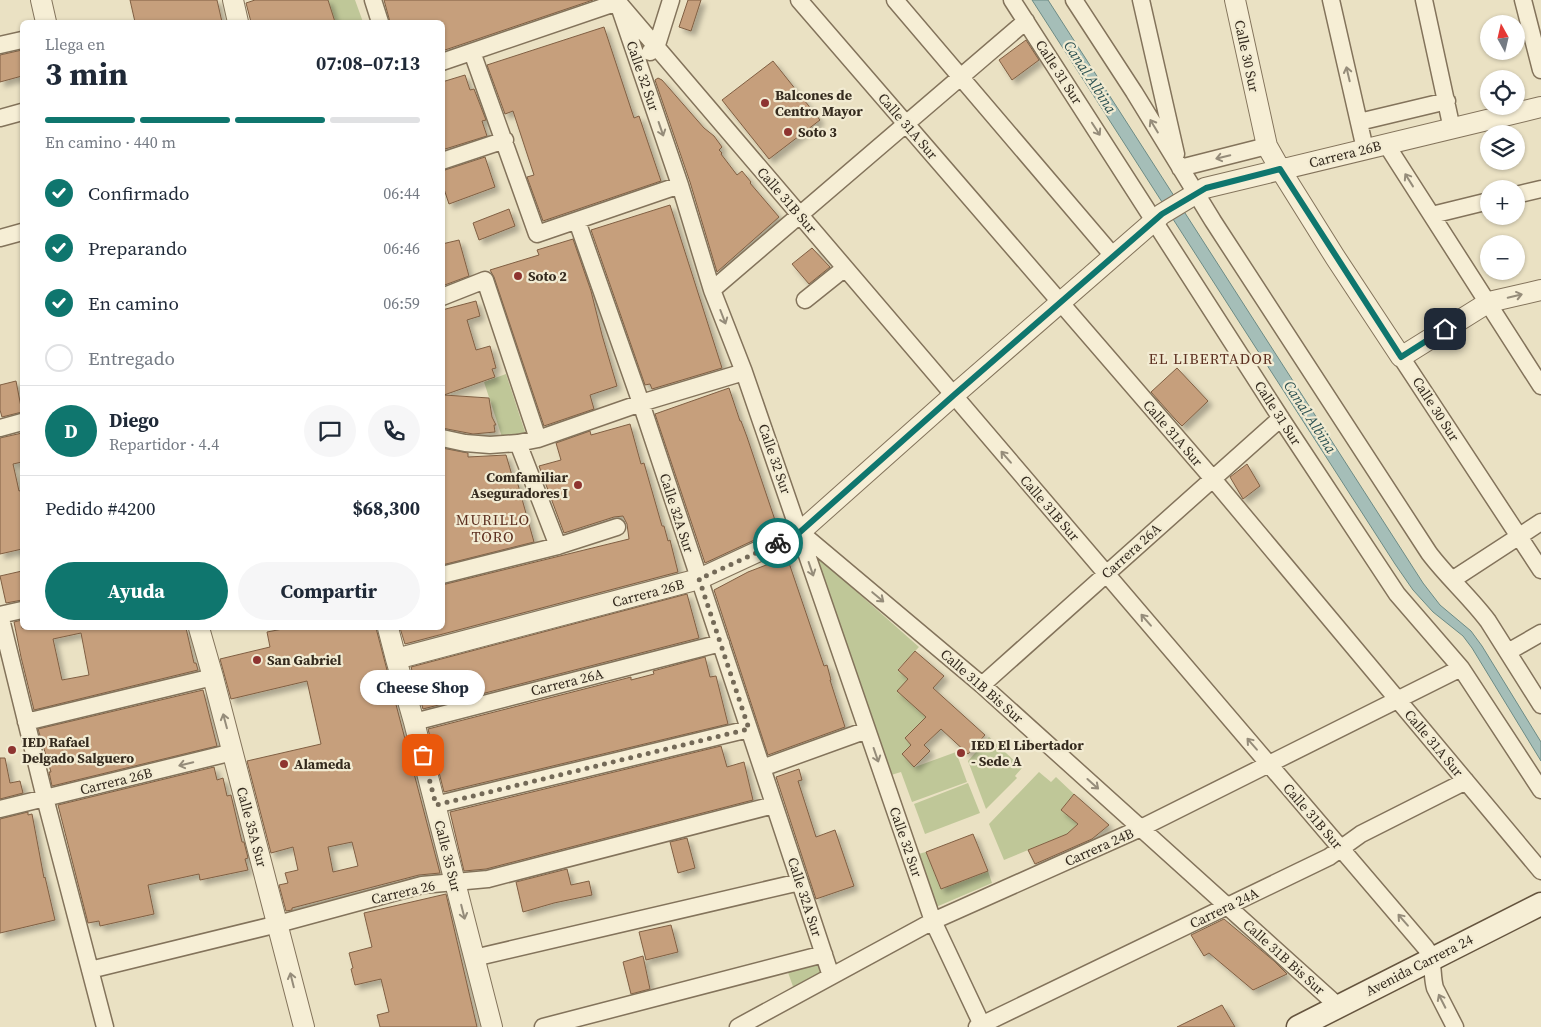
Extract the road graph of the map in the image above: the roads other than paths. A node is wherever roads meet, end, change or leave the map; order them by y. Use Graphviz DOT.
graph roads {
  1 [pos="40,0"];
  2 [pos="233,0"];
  3 [pos="373,0"];
  4 [pos="671,0"];
  5 [pos="799,0"];
  6 [pos="895,0"];
  7 [pos="1012,0"];
  8 [pos="1074,0"];
  9 [pos="1141,0"];
  10 [pos="1235,0"];
  11 [pos="1331,0"];
  12 [pos="1424,0"];
  13 [pos="1524,0"];
  14 [pos="618,1"];
  15 [pos="45,20"];
  16 [pos="238,20"];
  17 [pos="379,20"];
  18 [pos="1026,21"];
  19 [pos="20,40"];
  20 [pos="0,45"];
  21 [pos="656,48"];
  22 [pos="472,52"];
  23 [pos="445,61"];
  24 [pos="637,62"];
  25 [pos="1541,70"];
  26 [pos="961,76"];
  27 [pos="1447,101"];
  28 [pos="1541,107"];
  29 [pos="20,113"];
  30 [pos="0,118"];
  31 [pos="1359,122"];
  32 [pos="906,124"];
  33 [pos="1452,129"];
  34 [pos="505,140"];
  35 [pos="1386,144"];
  36 [pos="1267,146"];
  37 [pos="1365,149"];
  38 [pos="445,160"];
  39 [pos="1180,168"];
  40 [pos="1280,169"];
  41 [pos="680,185"];
  42 [pos="1541,189"];
  43 [pos="1525,192"];
  44 [pos="1189,197"];
  45 [pos="1480,203"];
  46 [pos="800,215"];
  47 [pos="1432,215"];
  48 [pos="1159,218"];
  49 [pos="577,221"];
  50 [pos="20,233"];
  51 [pos="0,238"];
  52 [pos="1114,257"];
  53 [pos="845,268"];
  54 [pos="712,290"];
  55 [pos="1541,290"];
  56 [pos="445,296"];
  57 [pos="805,300"];
  58 [pos="1489,302"];
  59 [pos="1061,303"];
  60 [pos="1401,357"];
  61 [pos="744,372"];
  62 [pos="1541,386"];
  63 [pos="954,395"];
  64 [pos="641,404"];
  65 [pos="1281,418"];
  66 [pos="20,423"];
  67 [pos="0,428"];
  68 [pos="445,439"];
  69 [pos="538,439"];
  70 [pos="518,443"];
  71 [pos="1213,478"];
  72 [pos="1541,522"];
  73 [pos="617,527"];
  74 [pos="800,532"];
  75 [pos="1519,535"];
  76 [pos="558,546"];
  77 [pos="1541,570"];
  78 [pos="445,574"];
  79 [pos="1106,574"];
  80 [pos="699,579"];
  81 [pos="1452,580"];
  82 [pos="20,610"];
  83 [pos="0,615"];
  84 [pos="200,630"];
  85 [pos="389,630"];
  86 [pos="1541,633"];
  87 [pos="720,643"];
  88 [pos="1508,652"];
  89 [pos="396,659"];
  90 [pos="1461,668"];
  91 [pos="213,676"];
  92 [pos="982,685"];
  93 [pos="1398,700"];
  94 [pos="1541,705"];
  95 [pos="26,722"];
  96 [pos="414,722"];
  97 [pos="749,729"];
  98 [pos="867,730"];
  99 [pos="233,752"];
  100 [pos="1270,765"];
  101 [pos="762,768"];
  102 [pos="1466,781"];
  103 [pos="1541,790"];
  104 [pos="45,798"];
  105 [pos="436,805"];
  106 [pos="774,805"];
  107 [pos="0,809"];
  108 [pos="1141,828"];
  109 [pos="1341,848"];
  110 [pos="1541,871"];
  111 [pos="455,882"];
  112 [pos="800,882"];
  113 [pos="1541,904"];
  114 [pos="1228,906"];
  115 [pos="1541,919"];
  116 [pos="933,921"];
  117 [pos="278,924"];
  118 [pos="824,954"];
  119 [pos="474,958"];
  120 [pos="1432,967"];
  121 [pos="90,970"];
  122 [pos="831,976"];
  123 [pos="1338,1006"];
  124 [pos="981,1026"];
  125 [pos="105,1027"];
  126 [pos="304,1027"];
  127 [pos="492,1027"];
  128 [pos="543,1027"];
  129 [pos="738,1027"];
  130 [pos="1298,1027"];
  131 [pos="1329,1027"];
  132 [pos="1455,1027"];
  1 -- 15 [label="street"];
  2 -- 16 [label="street"];
  3 -- 17 [label="street"];
  4 -- 21 [label="street"];
  5 -- 32 [label="street, Calle 31A Sur"];
  6 -- 26 [label="street"];
  7 -- 18 [label="street, Calle 31 Sur"];
  39 -- 8 [label="street, one-way"];
  9 -- 39 [label="street"];
  10 -- 36 [label="street, Calle 30 Sur"];
  31 -- 11 [label="street, one-way"];
  12 -- 27 [label="street"];
  13 -- 25 [label="street"];
  14 -- 21 [label="street, Calle 31B Sur"];
  14 -- 22 [label="street"];
  14 -- 24 [label="street, Calle 32 Sur"];
  18 -- 26 [label="street"];
  18 -- 48 [label="street, Calle 31 Sur, one-way"];
  19 -- 20 [label="street"];
  21 -- 24 [label="street"];
  21 -- 46 [label="street, Calle 31B Sur"];
  22 -- 23 [label="street"];
  22 -- 34 [label="street"];
  24 -- 41 [label="street, Calle 32 Sur, one-way"];
  26 -- 32 [label="street"];
  26 -- 52 [label="street"];
  27 -- 31 [label="street"];
  27 -- 33 [label="street"];
  28 -- 33 [label="street, Carrera 26B"];
  29 -- 30 [label="street"];
  31 -- 37 [label="street"];
  32 -- 46 [label="street"];
  32 -- 59 [label="street, Calle 31A Sur"];
  33 -- 35 [label="street, Carrera 26B"];
  34 -- 38 [label="street"];
  34 -- 49 [label="street"];
  35 -- 37 [label="street, Carrera 26B"];
  47 -- 35 [label="street, one-way"];
  36 -- 39 [label="street, one-way"];
  36 -- 40 [label="street, Calle 30 Sur"];
  37 -- 40 [label="street, Carrera 26B"];
  39 -- 44 [label="street"];
  40 -- 44 [label="street, Carrera 26B"];
  40 -- 60 [label="street, Calle 30 Sur"];
  41 -- 49 [label="street"];
  41 -- 54 [label="street, Calle 32 Sur"];
  42 -- 43 [label="street"];
  44 -- 48 [label="street, Carrera 26B"];
  44 -- 81 [label="street"];
  45 -- 47 [label="street"];
  46 -- 53 [label="street, Calle 31B Sur"];
  46 -- 54 [label="street"];
  47 -- 58 [label="street"];
  48 -- 52 [label="street, Carrera 26B"];
  48 -- 65 [label="street, Calle 31 Sur"];
  49 -- 64 [label="street, Calle 32A Sur"];
  50 -- 51 [label="street"];
  52 -- 59 [label="street, Carrera 26B"];
  53 -- 57 [label="street"];
  53 -- 63 [label="street, Calle 31B Sur"];
  54 -- 61 [label="street, Calle 32 Sur, one-way"];
  58 -- 55 [label="street, one-way"];
  56 -- 69 [label="street"];
  58 -- 60 [label="street"];
  58 -- 62 [label="street"];
  59 -- 63 [label="street, Carrera 26B"];
  59 -- 71 [label="street, Calle 31A Sur"];
  60 -- 75 [label="street, Calle 30 Sur"];
  61 -- 64 [label="street"];
  61 -- 74 [label="street, Calle 32 Sur"];
  63 -- 74 [label="street, Carrera 26B"];
  79 -- 63 [label="street, Calle 31B Sur, one-way"];
  64 -- 69 [label="street"];
  64 -- 80 [label="street, Calle 32A Sur"];
  65 -- 71 [label="street, Carrera 26A"];
  65 -- 90 [label="street, Calle 31 Sur"];
  66 -- 67 [label="street"];
  68 -- 70 [label="street"];
  69 -- 70 [label="street"];
  70 -- 76 [label="street"];
  71 -- 79 [label="street, Carrera 26A"];
  71 -- 93 [label="street, Calle 31A Sur"];
  72 -- 75 [label="street"];
  73 -- 76 [label="street"];
  74 -- 80 [label="street, Carrera 26B"];
  74 -- 92 [label="street, Calle 31B Bis Sur, one-way"];
  74 -- 98 [label="street, Calle 32 Sur, one-way"];
  75 -- 77 [label="street, Calle 30 Sur"];
  75 -- 81 [label="street"];
  76 -- 78 [label="street"];
  79 -- 92 [label="street, Carrera 26A"];
  100 -- 79 [label="street, Calle 31B Sur, one-way"];
  80 -- 87 [label="street, Calle 32A Sur"];
  80 -- 89 [label="street, Carrera 26B"];
  81 -- 88 [label="street"];
  82 -- 83 [label="street"];
  83 -- 95 [label="street"];
  84 -- 91 [label="street, Calle 35A Sur"];
  85 -- 89 [label="street, Calle 35 Sur"];
  86 -- 88 [label="street"];
  87 -- 96 [label="street, Carrera 26A"];
  87 -- 97 [label="street, Calle 32A Sur"];
  88 -- 94 [label="street"];
  89 -- 96 [label="street, Calle 35 Sur"];
  90 -- 93 [label="street, Carrera 24B"];
  90 -- 103 [label="street, Calle 31 Sur"];
  91 -- 95 [label="street"];
  99 -- 91 [label="street, Calle 35A Sur, one-way"];
  92 -- 108 [label="street, Calle 31B Bis Sur, one-way"];
  93 -- 100 [label="street, Carrera 24B"];
  93 -- 102 [label="street, Calle 31A Sur"];
  95 -- 104 [label="street"];
  96 -- 105 [label="street, Calle 35 Sur"];
  97 -- 101 [label="street, Calle 32A Sur"];
  97 -- 105 [label="street"];
  98 -- 101 [label="street"];
  98 -- 116 [label="street, Calle 32 Sur, one-way"];
  99 -- 104 [label="street, Carrera 26B, one-way"];
  99 -- 117 [label="street, Calle 35A Sur"];
  100 -- 108 [label="street, Carrera 24B"];
  100 -- 109 [label="street, Calle 31B Sur"];
  101 -- 106 [label="street, Calle 32A Sur"];
  102 -- 109 [label="street, Carrera 24A"];
  102 -- 110 [label="street, Calle 31A Sur"];
  104 -- 107 [label="street, Carrera 26B"];
  104 -- 121 [label="street"];
  105 -- 111 [label="street, Calle 35 Sur"];
  106 -- 111 [label="street, Carrera 26"];
  106 -- 112 [label="street, Calle 32A Sur"];
  108 -- 114 [label="street, Calle 31B Bis Sur"];
  108 -- 116 [label="street, Carrera 24B"];
  109 -- 114 [label="street, Carrera 24A"];
  120 -- 109 [label="street, Calle 31B Sur, one-way"];
  111 -- 117 [label="street, Carrera 26"];
  111 -- 119 [label="street, Calle 35 Sur, one-way"];
  112 -- 118 [label="street, Calle 32A Sur"];
  112 -- 119 [label="street"];
  113 -- 120 [label="main road, Avenida Carrera 24"];
  114 -- 123 [label="street, Calle 31B Bis Sur"];
  114 -- 124 [label="street, Carrera 24A"];
  115 -- 120 [label="main road, Avenida Carrera 24"];
  116 -- 122 [label="street, Carrera 24B"];
  116 -- 124 [label="street, Calle 32 Sur"];
  117 -- 121 [label="street, Carrera 26"];
  126 -- 117 [label="street, Calle 35A Sur, one-way"];
  118 -- 122 [label="street, Calle 32A Sur"];
  118 -- 128 [label="street"];
  119 -- 127 [label="street, Calle 35 Sur"];
  120 -- 123 [label="main road, Avenida Carrera 24"];
  120 -- 131 [label="main road, Avenida Carrera 24"];
  132 -- 120 [label="street, Calle 31B Sur, one-way"];
  121 -- 125 [label="street"];
  122 -- 129 [label="street, Carrera 24B"];
  123 -- 130 [label="main road, Avenida Carrera 24"];
}
